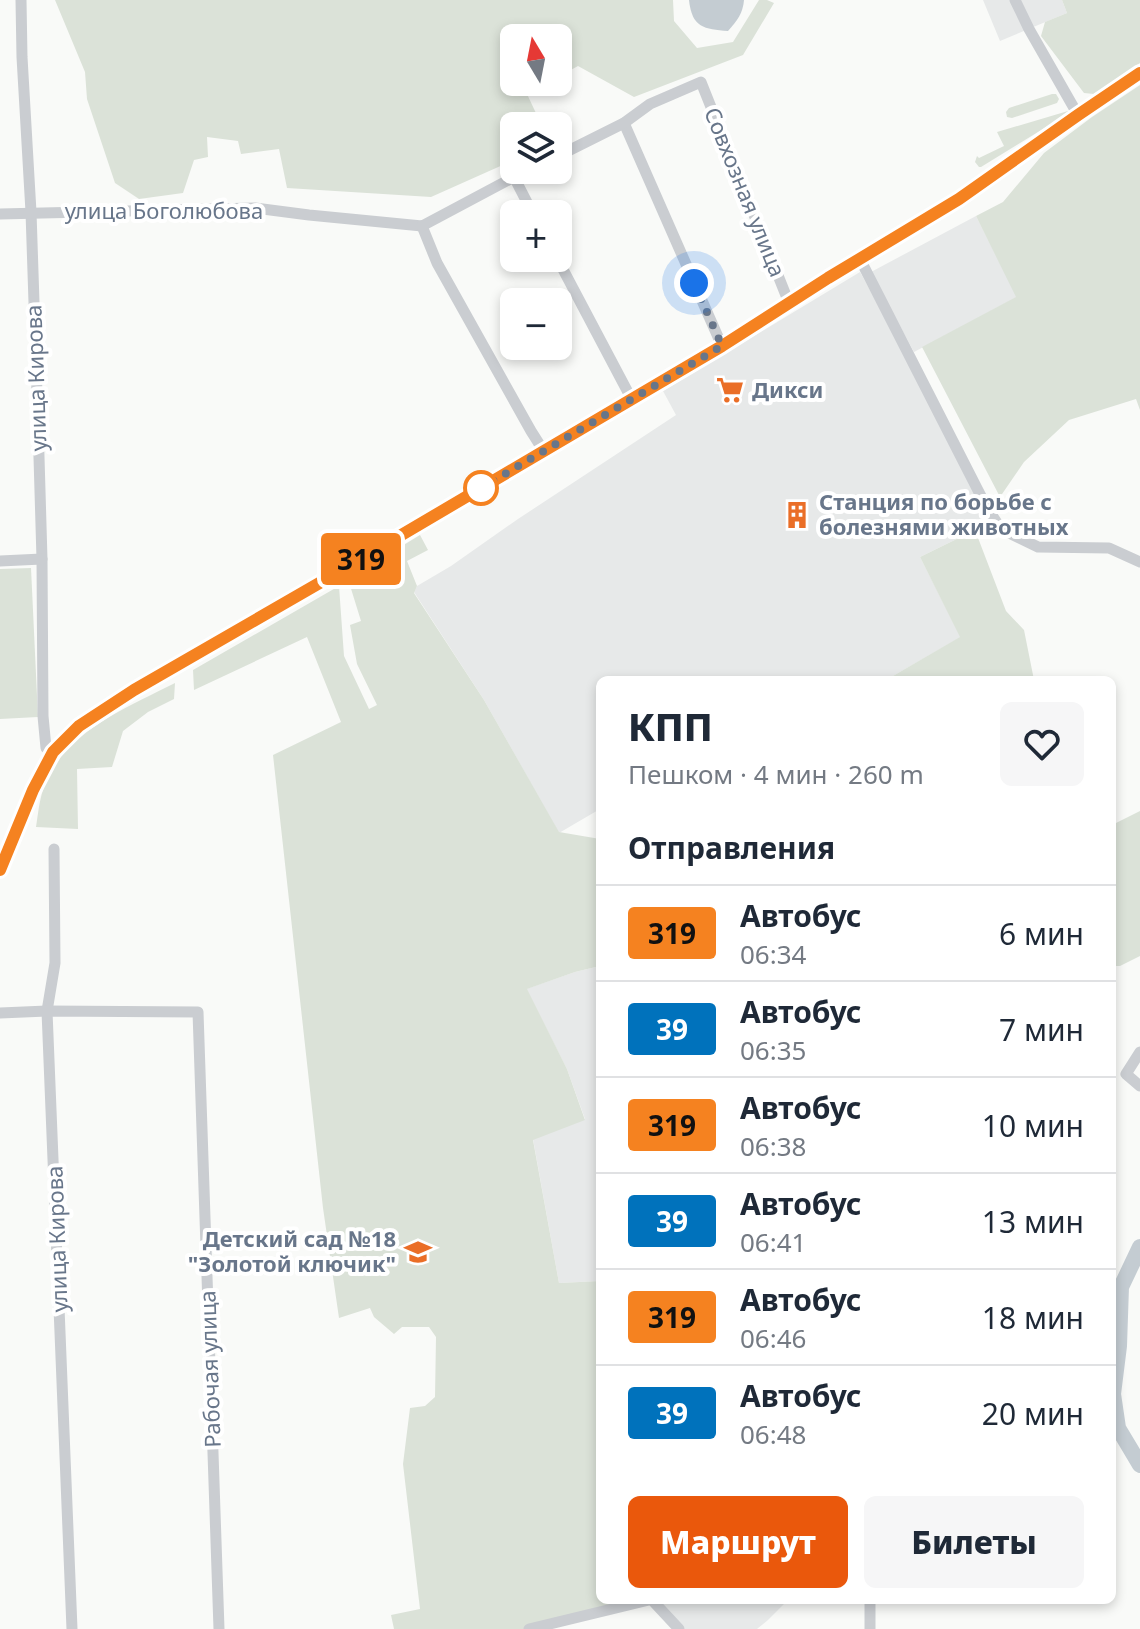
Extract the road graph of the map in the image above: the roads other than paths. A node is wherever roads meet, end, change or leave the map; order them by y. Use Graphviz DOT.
graph roads {
  1 [pos="21,0"];
  2 [pos="1015,0"];
  3 [pos="1140,73"];
  4 [pos="1078,115"];
  5 [pos="624,123"];
  6 [pos="572,149"];
  7 [pos="501,184"];
  8 [pos="31,212"];
  9 [pos="0,214"];
  10 [pos="422,226"];
  11 [pos="860,259"];
  12 [pos="564,272"];
  13 [pos="789,303"];
  14 [pos="722,346"];
  15 [pos="631,398"];
  16 [pos="543,450"];
  17 [pos="42,559"];
  18 [pos="0,561"];
  19 [pos="1140,562"];
  20 [pos="53,752"];
  21 [pos="54,849"];
  22 [pos="0,870"];
  23 [pos="47,1011"];
  24 [pos="0,1013"];
  25 [pos="1140,1052"];
  26 [pos="1140,1086"];
  27 [pos="634,1604"];
  28 [pos="655,1604"];
  29 [pos="870,1604"];
  30 [pos="72,1629"];
  31 [pos="219,1629"];
  32 [pos="529,1629"];
  33 [pos="679,1629"];
  34 [pos="870,1629"];
  1 -- 8 [label="street, улица Кирова"];
  2 -- 4 [label="street"];
  3 -- 4 [label="main road"];
  4 -- 11 [label="main road"];
  5 -- 6 [label="street"];
  5 -- 13 [label="street, Совхозная улица"];
  5 -- 14 [label="street"];
  7 -- 10 [label="street"];
  8 -- 9 [label="street, улица Боголюбова"];
  8 -- 10 [label="street, улица Боголюбова"];
  8 -- 17 [label="street, улица Кирова"];
  10 -- 16 [label="street"];
  11 -- 13 [label="main road"];
  11 -- 19 [label="street"];
  12 -- 15 [label="street"];
  13 -- 14 [label="main road"];
  14 -- 15 [label="main road"];
  15 -- 16 [label="main road"];
  16 -- 20 [label="main road"];
  17 -- 18 [label="street"];
  17 -- 20 [label="street, улица Кирова"];
  20 -- 22 [label="main road"];
  21 -- 23 [label="street, улица Кирова"];
  23 -- 24 [label="street"];
  23 -- 30 [label="street, улица Кирова"];
  23 -- 31 [label="street, Рабочая улица"];
  25 -- 26 [label="street"];
  27 -- 32 [label="street"];
  28 -- 33 [label="street"];
  29 -- 34 [label="street"];
}
